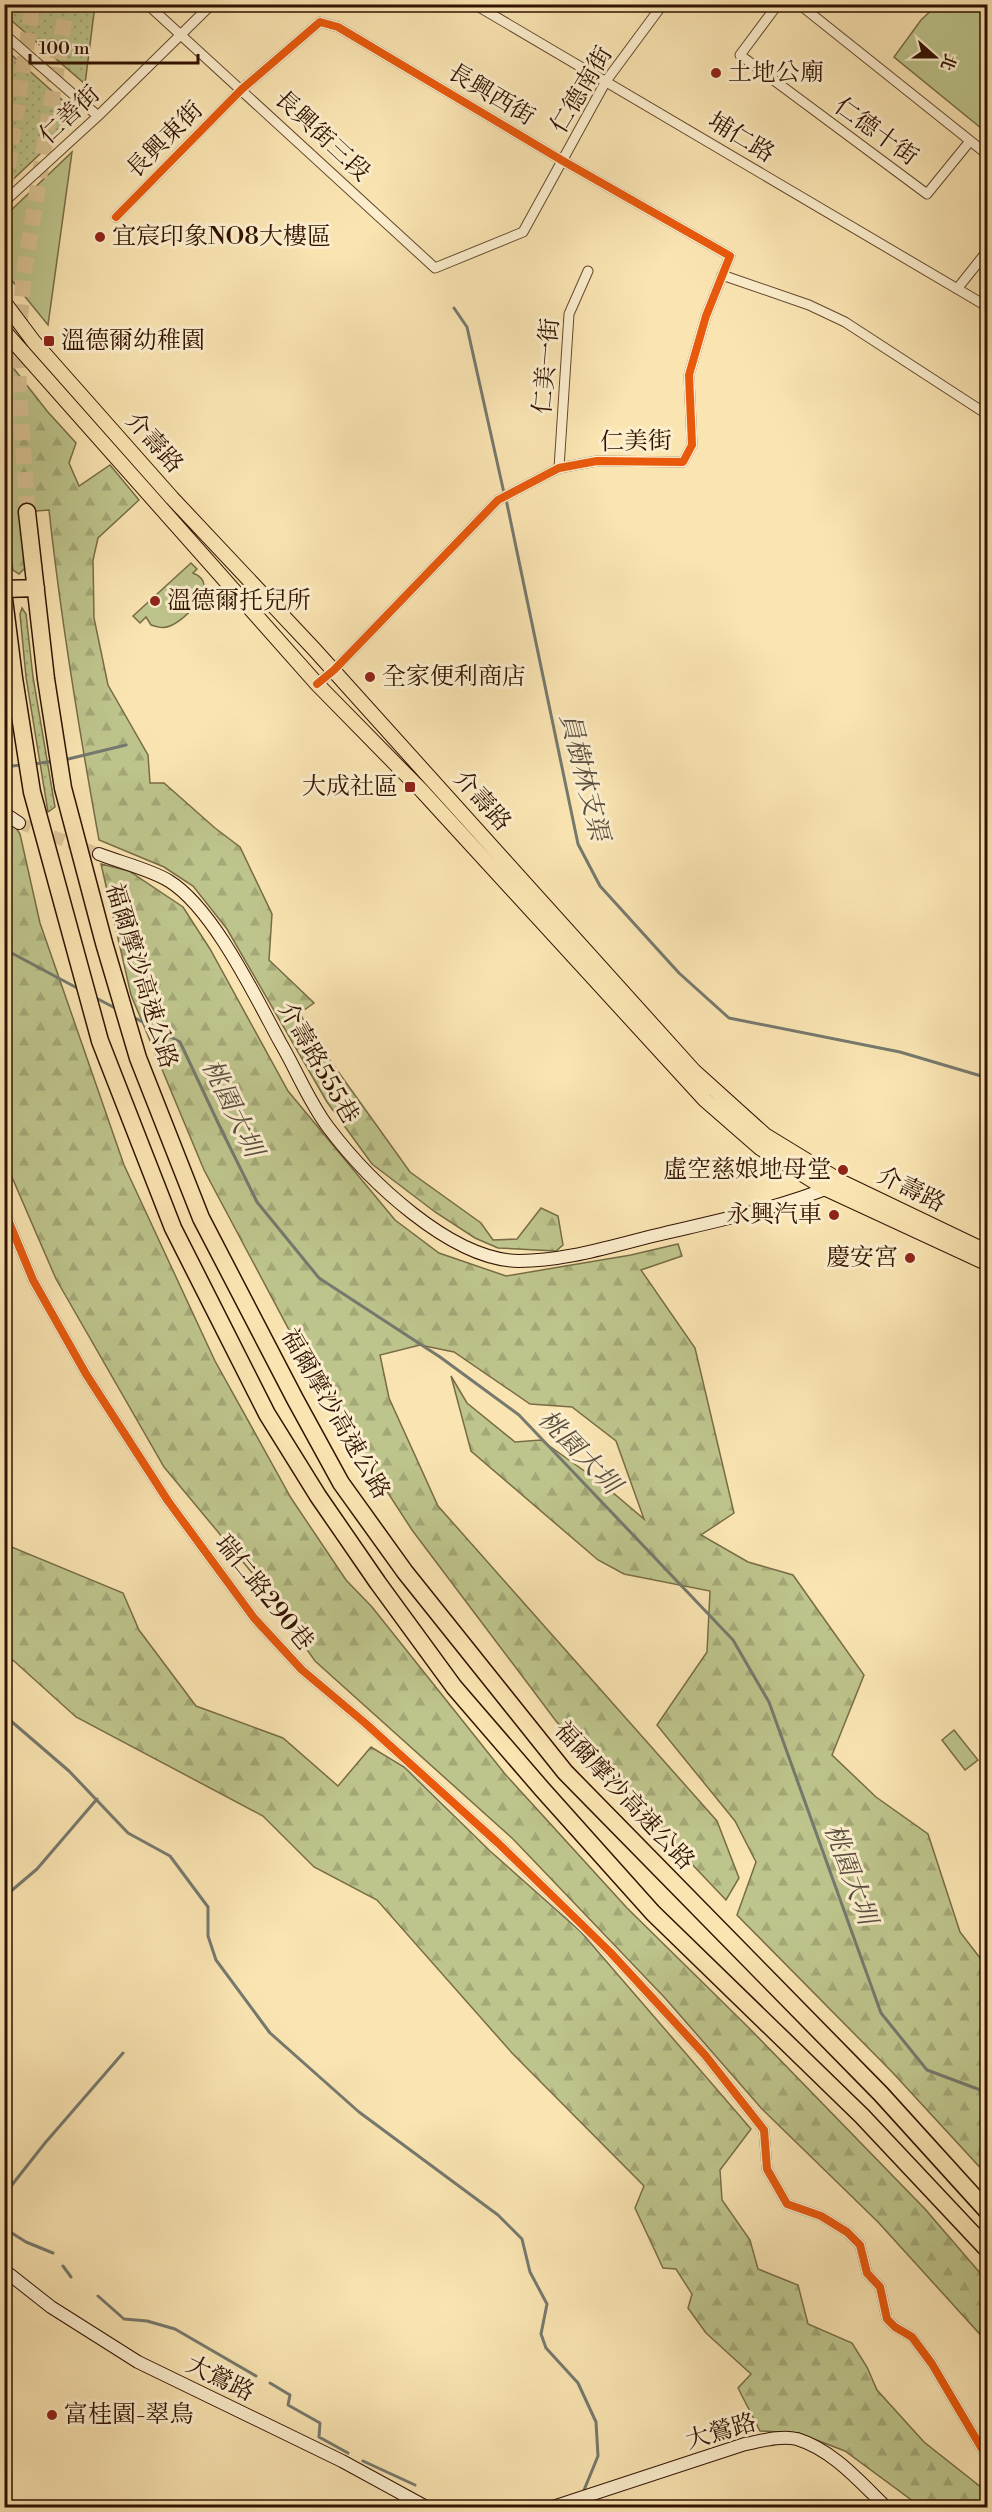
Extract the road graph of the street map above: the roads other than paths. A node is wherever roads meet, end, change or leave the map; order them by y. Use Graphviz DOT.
graph roads {
  1 [pos="147,4"];
  2 [pos="212,4"];
  3 [pos="474,4"];
  4 [pos="778,4"];
  5 [pos="799,4"];
  6 [pos="660,5"];
  7 [pos="4,34"];
  8 [pos="181,36"];
  9 [pos="606,81"];
  10 [pos="242,89"];
  11 [pos="98,116"];
  12 [pos="970,141"];
  13 [pos="987,154"];
  14 [pos="563,161"];
  15 [pos="4,202"];
  16 [pos="116,218"];
  17 [pos="523,232"];
  18 [pos="987,250"];
  19 [pos="730,256"];
  20 [pos="588,271"];
  21 [pos="722,275"];
  22 [pos="957,289"];
  23 [pos="4,302"];
  24 [pos="987,307"];
  25 [pos="4,331"];
  26 [pos="987,415"];
  27 [pos="559,468"];
  28 [pos="27,512"];
  29 [pos="36,588"];
  30 [pos="4,590"];
  31 [pos="4,599"];
  32 [pos="334,670"];
  33 [pos="317,684"];
  34 [pos="4,813"];
  35 [pos="19,823"];
  36 [pos="99,854"];
  37 [pos="842,1182"];
  38 [pos="826,1189"];
  39 [pos="4,1210"];
  40 [pos="987,1252"];
  41 [pos="987,1263"];
  42 [pos="987,2212"];
  43 [pos="987,2250"];
  44 [pos="4,2270"];
  45 [pos="987,2459"];
  46 [pos="428,2508"];
  47 [pos="550,2508"];
  48 [pos="886,2508"];
  1 -- 8 [label="street, 長興街三段"];
  2 -- 8 [label="street, 仁善街"];
  3 -- 9 [label="street, 埔仁路"];
  4 -- 12 [label="street, 仁德十街"];
  5 -- 12 [label="street"];
  6 -- 9 [label="street, 仁德南街"];
  7 -- 11 [label="street"];
  8 -- 10 [label="street, 長興街三段"];
  8 -- 11 [label="street, 仁善街"];
  9 -- 14 [label="street, 仁德南街"];
  9 -- 22 [label="street, 埔仁路"];
  10 -- 14 [label="street, 長興西街"];
  10 -- 16 [label="street, 長興東街"];
  10 -- 17 [label="street, 長興街三段"];
  11 -- 15 [label="street, 仁善街"];
  12 -- 13 [label="street"];
  14 -- 17 [label="street, 仁德南街"];
  14 -- 19 [label="street, 長興西街"];
  18 -- 22 [label="street"];
  19 -- 21 [label="street, 仁美街"];
  20 -- 27 [label="street, 仁美一街"];
  21 -- 26 [label="street"];
  21 -- 27 [label="street, 仁美街"];
  22 -- 24 [label="street, 埔仁路"];
  23 -- 32 [label="main road, 介壽路"];
  25 -- 33 [label="main road, 介壽路"];
  27 -- 32 [label="street, 仁美街"];
  28 -- 29 [label="highway, 福爾摩沙高速公路"];
  29 -- 30 [label="highway"];
  29 -- 42 [label="highway, 福爾摩沙高速公路"];
  31 -- 43 [label="highway"];
  32 -- 33 [label="street, 仁美街"];
  32 -- 37 [label="main road, 介壽路"];
  33 -- 38 [label="main road, 介壽路"];
  34 -- 35 [label="street"];
  36 -- 38 [label="street, 介壽路555巷"];
  37 -- 38 [label="street, 介壽路555巷"];
  37 -- 40 [label="main road, 介壽路"];
  38 -- 41 [label="main road, 介壽路"];
  39 -- 45 [label="street, 瑞仁路290巷"];
  44 -- 46 [label="street, 大鶯路"];
  47 -- 48 [label="street, 大鶯路"];
}
